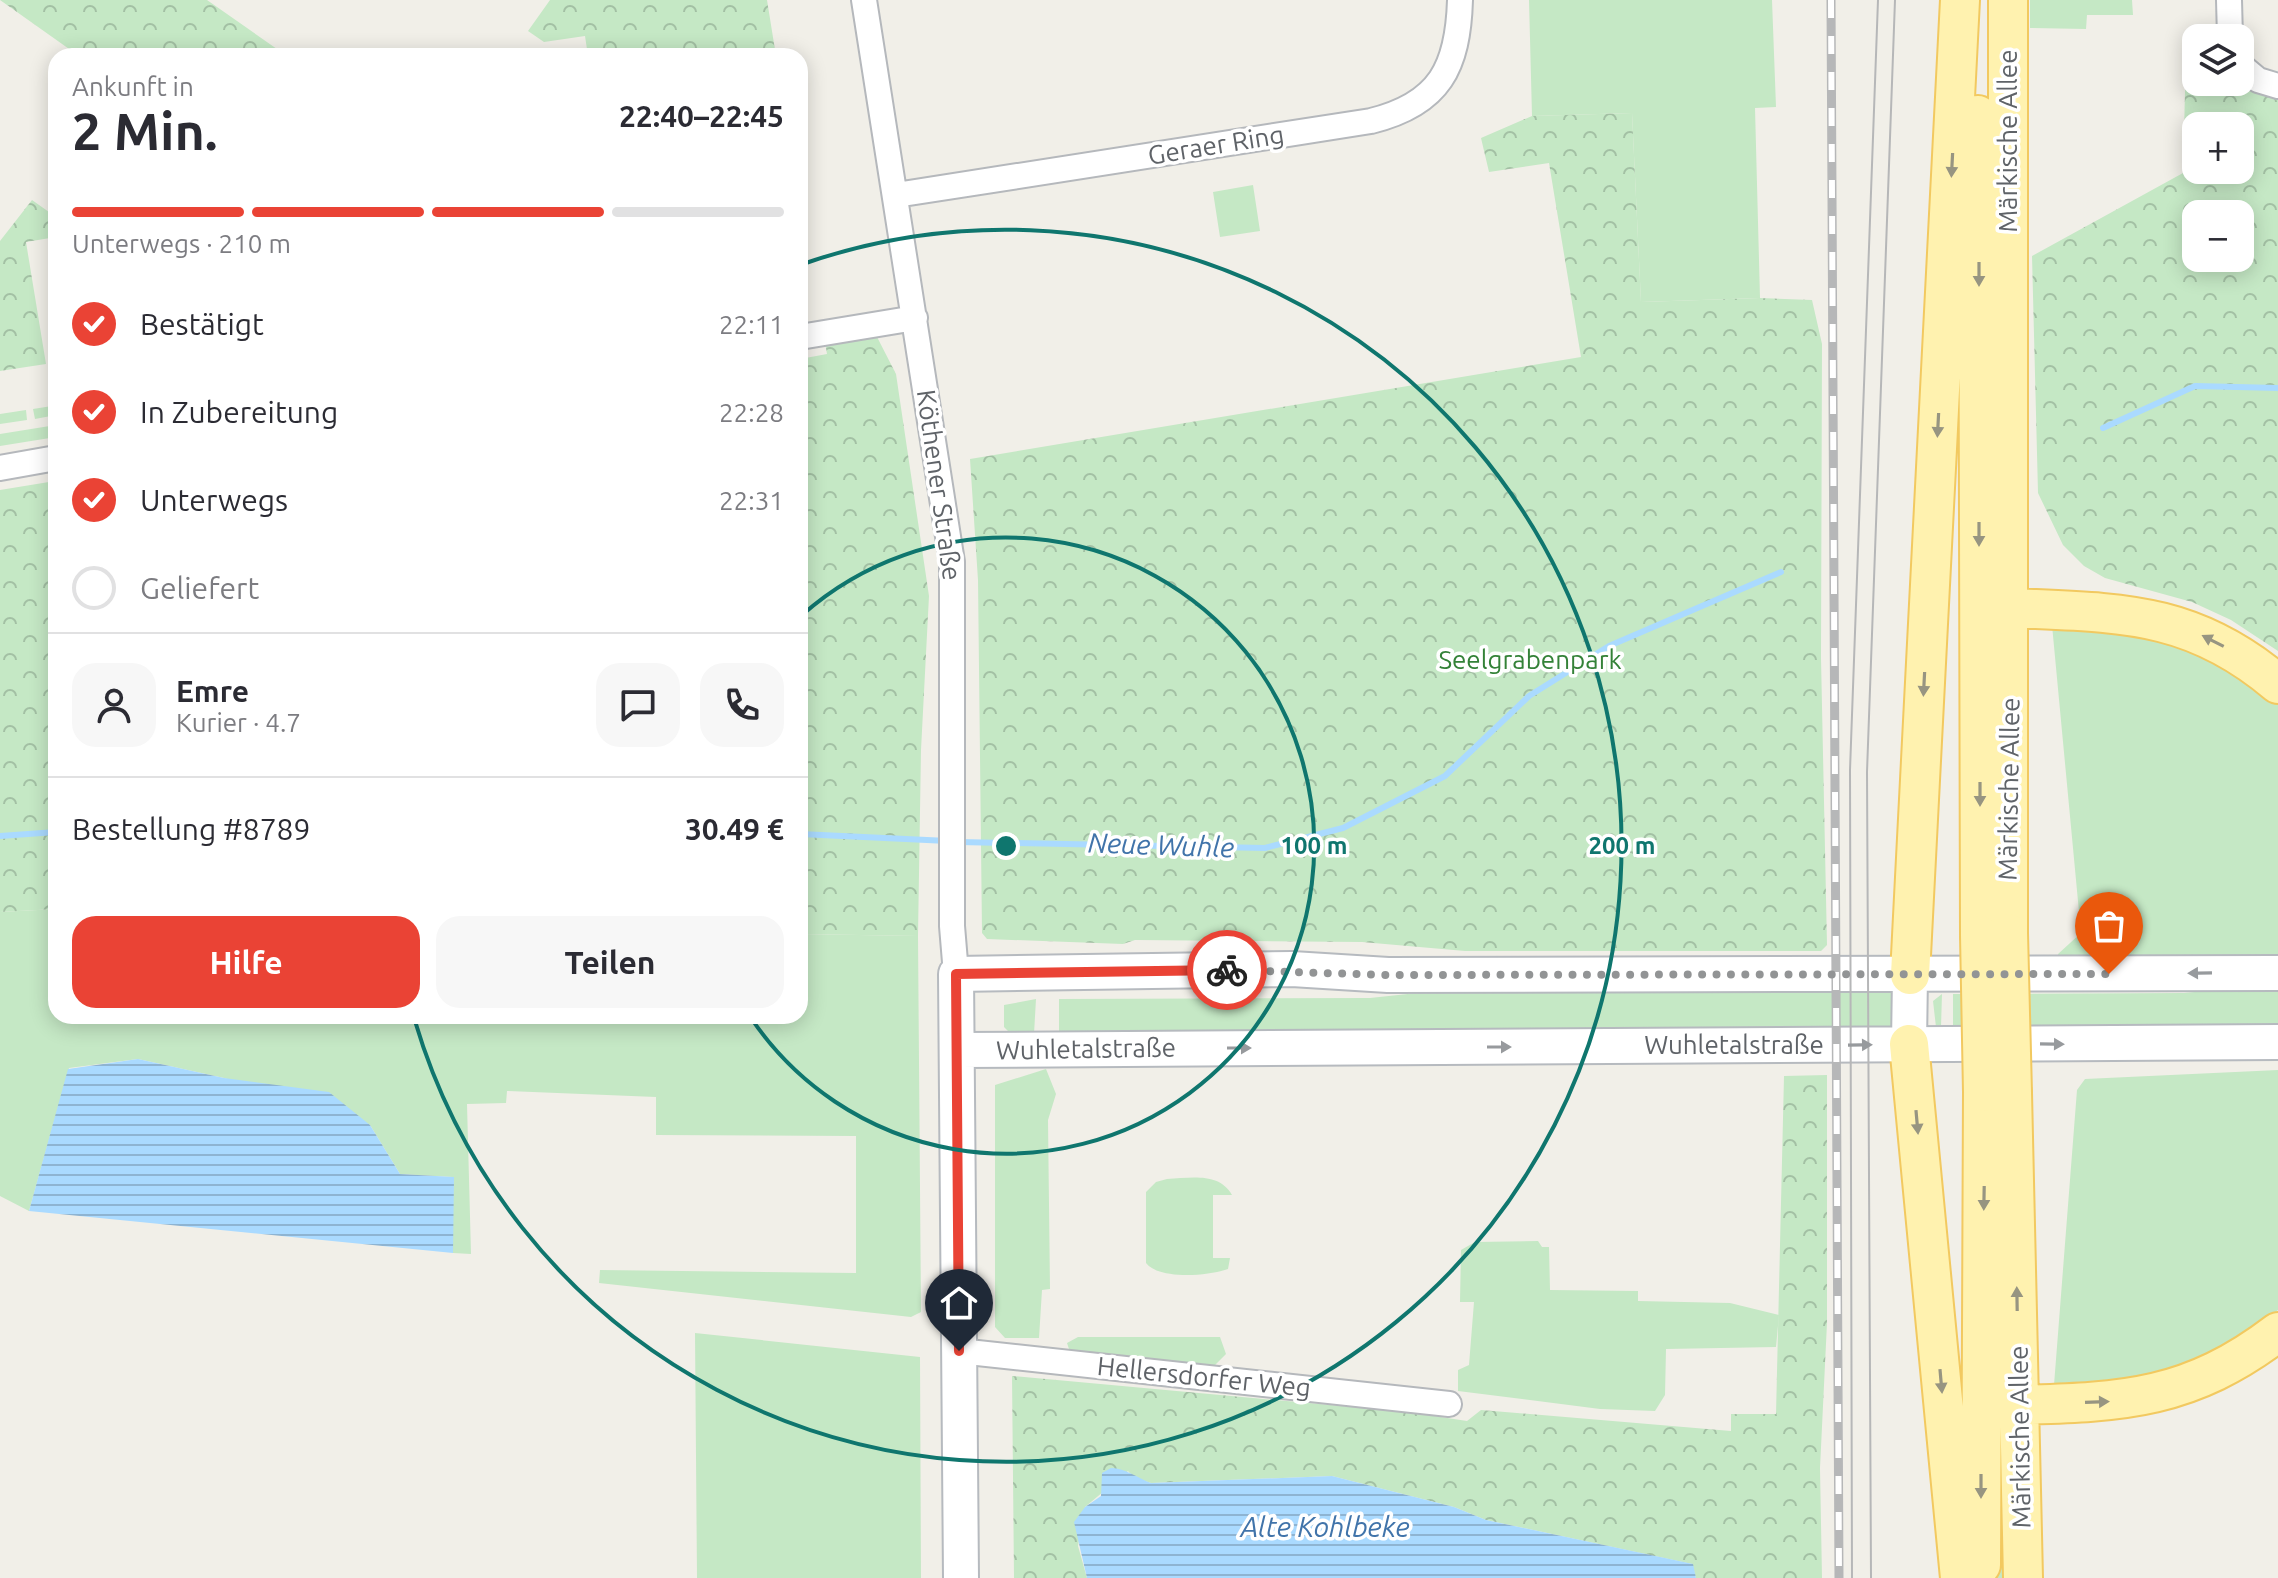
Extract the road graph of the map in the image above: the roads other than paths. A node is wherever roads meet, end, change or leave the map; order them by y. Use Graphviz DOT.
graph roads {
  1 [pos="864,0"];
  2 [pos="1460,0"];
  3 [pos="1960,0"];
  4 [pos="1978,0"];
  5 [pos="2008,0"];
  6 [pos="2229,0"];
  7 [pos="2230,24"];
  8 [pos="2254,77"];
  9 [pos="2278,86"];
  10 [pos="896,195"];
  11 [pos="915,318"];
  12 [pos="808,336"];
  13 [pos="48,459"];
  14 [pos="0,468"];
  15 [pos="2025,609"];
  16 [pos="2278,684"];
  17 [pos="1994,934"];
  18 [pos="2278,973"];
  19 [pos="956,974"];
  20 [pos="1910,975"];
  21 [pos="2278,1042"];
  22 [pos="1909,1044"];
  23 [pos="957,1050"];
  24 [pos="1998,1093"];
  25 [pos="2278,1332"];
  26 [pos="959,1351"];
  27 [pos="1449,1404"];
  28 [pos="2019,1405"];
  29 [pos="961,1578"];
  30 [pos="1960,1578"];
  31 [pos="1981,1578"];
  32 [pos="2023,1578"];
  1 -- 10 [label="street, Köthener Straße"];
  2 -- 10 [label="street, Geraer Ring"];
  3 -- 20 [label="main road, one-way"];
  4 -- 17 [label="main road, Märkische Allee, one-way"];
  5 -- 15 [label="main road, Märkische Allee"];
  6 -- 7 [label="street"];
  8 -- 9 [label="street"];
  10 -- 11 [label="street, Köthener Straße"];
  11 -- 12 [label="street"];
  11 -- 19 [label="street, Köthener Straße"];
  13 -- 14 [label="street"];
  16 -- 15 [label="main road, one-way"];
  15 -- 17 [label="main road, Märkische Allee"];
  17 -- 24 [label="main road, Märkische Allee, bridge"];
  18 -- 20 [label="main road, one-way"];
  19 -- 20 [label="main road"];
  19 -- 23 [label="main road, Wuhletalstraße"];
  20 -- 22 [label="main road"];
  22 -- 21 [label="main road, Wuhletalstraße, one-way"];
  23 -- 22 [label="main road, Wuhletalstraße, one-way"];
  22 -- 30 [label="main road, one-way"];
  23 -- 26 [label="main road"];
  28 -- 24 [label="main road, Märkische Allee, one-way"];
  24 -- 31 [label="main road, Märkische Allee, one-way"];
  28 -- 25 [label="main road, one-way"];
  26 -- 27 [label="street, Hellersdorfer Weg"];
  26 -- 29 [label="main road"];
  28 -- 32 [label="main road, Märkische Allee"];
}
